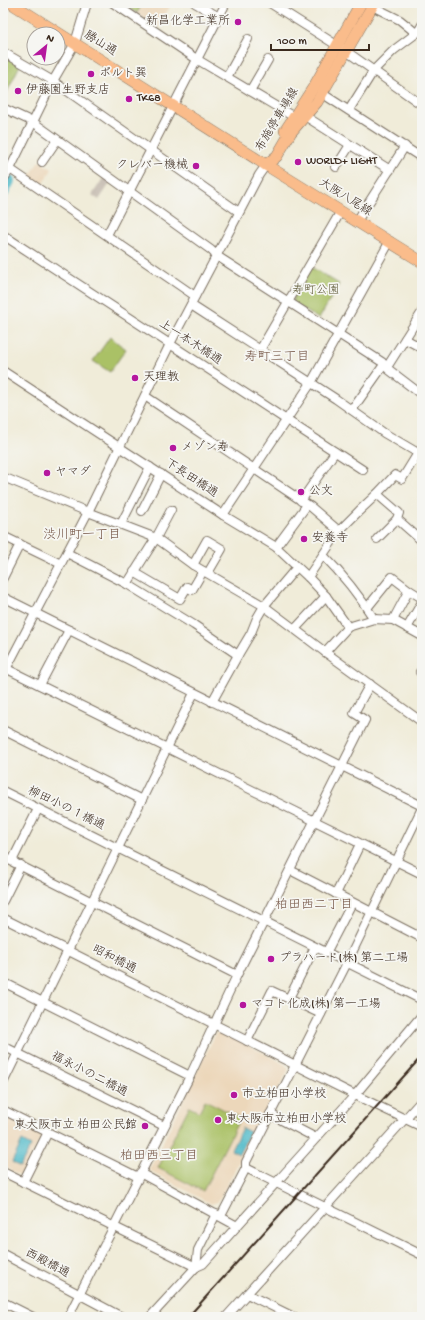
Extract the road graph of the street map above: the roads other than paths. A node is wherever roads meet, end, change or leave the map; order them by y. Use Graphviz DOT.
graph roads {
  1 [pos="11,3"];
  2 [pos="87,3"];
  3 [pos="113,3"];
  4 [pos="196,3"];
  5 [pos="226,3"];
  6 [pos="270,3"];
  7 [pos="362,3"];
  8 [pos="376,6"];
  9 [pos="219,17"];
  10 [pos="420,32"];
  11 [pos="248,39"];
  12 [pos="75,43"];
  13 [pos="342,48"];
  14 [pos="3,52"];
  15 [pos="198,60"];
  16 [pos="268,60"];
  17 [pos="374,70"];
  18 [pos="227,77"];
  19 [pos="53,81"];
  20 [pos="250,91"];
  21 [pos="323,94"];
  22 [pos="422,105"];
  23 [pos="174,106"];
  24 [pos="3,108"];
  25 [pos="349,110"];
  26 [pos="299,116"];
  27 [pos="33,122"];
  28 [pos="57,140"];
  29 [pos="350,145"];
  30 [pos="405,146"];
  31 [pos="151,151"];
  32 [pos="422,158"];
  33 [pos="42,162"];
  34 [pos="266,165"];
  35 [pos="336,167"];
  36 [pos="390,170"];
  37 [pos="6,173"];
  38 [pos="129,192"];
  39 [pos="341,211"];
  40 [pos="239,212"];
  41 [pos="357,221"];
  42 [pos="3,235"];
  43 [pos="107,235"];
  44 [pos="390,241"];
  45 [pos="217,256"];
  46 [pos="422,262"];
  47 [pos="195,296"];
  48 [pos="288,302"];
  49 [pos="191,305"];
  50 [pos="422,312"];
  51 [pos="338,334"];
  52 [pos="405,339"];
  53 [pos="170,344"];
  54 [pos="422,348"];
  55 [pos="260,350"];
  56 [pos="386,366"];
  57 [pos="3,371"];
  58 [pos="311,383"];
  59 [pos="422,395"];
  60 [pos="145,396"];
  61 [pos="352,410"];
  62 [pos="286,420"];
  63 [pos="120,447"];
  64 [pos="420,451"];
  65 [pos="335,452"];
  66 [pos="150,467"];
  67 [pos="254,469"];
  68 [pos="363,470"];
  69 [pos="161,474"];
  70 [pos="3,477"];
  71 [pos="377,494"];
  72 [pos="304,503"];
  73 [pos="170,510"];
  74 [pos="142,511"];
  75 [pos="88,512"];
  76 [pos="223,515"];
  77 [pos="397,520"];
  78 [pos="121,524"];
  79 [pos="339,531"];
  80 [pos="3,536"];
  81 [pos="156,538"];
  82 [pos="377,539"];
  83 [pos="422,541"];
  84 [pos="20,544"];
  85 [pos="276,547"];
  86 [pos="67,553"];
  87 [pos="323,555"];
  88 [pos="61,564"];
  89 [pos="194,565"];
  90 [pos="297,567"];
  91 [pos="134,572"];
  92 [pos="206,572"];
  93 [pos="308,577"];
  94 [pos="3,578"];
  95 [pos="127,584"];
  96 [pos="409,590"];
  97 [pos="326,596"];
  98 [pos="3,597"];
  99 [pos="422,598"];
  100 [pos="422,602"];
  101 [pos="264,606"];
  102 [pos="367,608"];
  103 [pos="36,614"];
  104 [pos="374,619"];
  105 [pos="393,620"];
  106 [pos="348,627"];
  107 [pos="407,628"];
  108 [pos="295,629"];
  109 [pos="69,630"];
  110 [pos="422,636"];
  111 [pos="326,652"];
  112 [pos="238,655"];
  113 [pos="4,670"];
  114 [pos="422,670"];
  115 [pos="422,674"];
  116 [pos="370,684"];
  117 [pos="40,685"];
  118 [pos="194,694"];
  119 [pos="212,702"];
  120 [pos="422,722"];
  121 [pos="3,730"];
  122 [pos="167,748"];
  123 [pos="342,766"];
  124 [pos="3,791"];
  125 [pos="142,800"];
  126 [pos="422,807"];
  127 [pos="38,809"];
  128 [pos="314,821"];
  129 [pos="360,844"];
  130 [pos="118,849"];
  131 [pos="3,856"];
  132 [pos="12,861"];
  133 [pos="396,862"];
  134 [pos="21,865"];
  135 [pos="290,870"];
  136 [pos="422,874"];
  137 [pos="336,894"];
  138 [pos="3,901"];
  139 [pos="92,901"];
  140 [pos="352,902"];
  141 [pos="371,913"];
  142 [pos="3,918"];
  143 [pos="264,921"];
  144 [pos="422,938"];
  145 [pos="315,947"];
  146 [pos="68,950"];
  147 [pos="326,953"];
  148 [pos="347,963"];
  149 [pos="237,974"];
  150 [pos="3,982"];
  151 [pos="289,998"];
  152 [pos="422,1000"];
  153 [pos="42,1002"];
  154 [pos="321,1014"];
  155 [pos="422,1015"];
  156 [pos="213,1024"];
  157 [pos="247,1041"];
  158 [pos="3,1046"];
  159 [pos="18,1053"];
  160 [pos="296,1065"];
  161 [pos="190,1076"];
  162 [pos="3,1083"];
  163 [pos="355,1095"];
  164 [pos="422,1100"];
  165 [pos="3,1110"];
  166 [pos="270,1114"];
  167 [pos="405,1119"];
  168 [pos="164,1126"];
  169 [pos="422,1127"];
  170 [pos="48,1132"];
  171 [pos="316,1138"];
  172 [pos="246,1168"];
  173 [pos="3,1172"];
  174 [pos="139,1175"];
  175 [pos="23,1182"];
  176 [pos="277,1182"];
  177 [pos="326,1207"];
  178 [pos="218,1215"];
  179 [pos="237,1226"];
  180 [pos="113,1227"];
  181 [pos="3,1254"];
  182 [pos="422,1255"];
  183 [pos="196,1267"];
  184 [pos="80,1294"];
  185 [pos="247,1294"];
  186 [pos="3,1302"];
  187 [pos="33,1317"];
  188 [pos="68,1317"];
  189 [pos="122,1317"];
  190 [pos="150,1317"];
  191 [pos="226,1317"];
  192 [pos="294,1317"];
  1 -- 12 [label="main road, 勝山通"];
  2 -- 12 [label="street"];
  3 -- 15 [label="street"];
  4 -- 9 [label="street"];
  5 -- 9 [label="street"];
  6 -- 13 [label="street"];
  7 -- 13 [label="main road, 布施停車場線"];
  8 -- 10 [label="street"];
  8 -- 13 [label="main road, 布施停車場線"];
  9 -- 15 [label="street"];
  10 -- 17 [label="street"];
  11 -- 18 [label="street"];
  12 -- 19 [label="street"];
  12 -- 23 [label="main road, 勝山通"];
  13 -- 17 [label="street"];
  13 -- 21 [label="main road, 布施停車場線"];
  13 -- 26 [label="main road, 布施停車場線"];
  14 -- 19 [label="street"];
  15 -- 18 [label="street"];
  15 -- 23 [label="street"];
  16 -- 20 [label="street"];
  17 -- 22 [label="street"];
  17 -- 25 [label="street"];
  18 -- 20 [label="street"];
  19 -- 27 [label="street"];
  19 -- 31 [label="street"];
  20 -- 26 [label="street"];
  21 -- 25 [label="street"];
  21 -- 26 [label="main road, 布施停車場線"];
  23 -- 31 [label="street"];
  23 -- 34 [label="main road, 大阪八尾線"];
  24 -- 27 [label="street"];
  25 -- 30 [label="street"];
  26 -- 29 [label="street"];
  26 -- 34 [label="main road, 布施停車場線"];
  27 -- 28 [label="street"];
  27 -- 37 [label="street"];
  28 -- 33 [label="street"];
  28 -- 38 [label="street"];
  29 -- 35 [label="street"];
  29 -- 36 [label="street"];
  30 -- 32 [label="street"];
  30 -- 36 [label="street"];
  31 -- 38 [label="street"];
  31 -- 40 [label="street"];
  34 -- 39 [label="main road, 大阪八尾線"];
  34 -- 40 [label="street"];
  36 -- 41 [label="street"];
  37 -- 43 [label="street"];
  38 -- 43 [label="street"];
  38 -- 45 [label="street"];
  39 -- 41 [label="main road, 大阪八尾線"];
  39 -- 48 [label="street"];
  40 -- 45 [label="street"];
  41 -- 44 [label="main road, 大阪八尾線"];
  42 -- 53 [label="street, 上一本木橋通"];
  43 -- 47 [label="street"];
  44 -- 46 [label="main road, 大阪八尾線"];
  44 -- 51 [label="street"];
  45 -- 47 [label="street"];
  45 -- 48 [label="street"];
  47 -- 49 [label="street"];
  48 -- 51 [label="street"];
  48 -- 55 [label="street"];
  49 -- 53 [label="street"];
  49 -- 55 [label="street"];
  50 -- 52 [label="street"];
  51 -- 56 [label="street"];
  51 -- 58 [label="street"];
  52 -- 54 [label="street"];
  52 -- 56 [label="street"];
  53 -- 60 [label="street"];
  53 -- 62 [label="street, 上一本木橋通"];
  55 -- 58 [label="street"];
  56 -- 59 [label="street"];
  56 -- 61 [label="street"];
  57 -- 63 [label="street, 下長田橋通"];
  58 -- 61 [label="street"];
  58 -- 62 [label="street"];
  60 -- 63 [label="street"];
  60 -- 67 [label="street"];
  61 -- 64 [label="street"];
  62 -- 65 [label="street, 上一本木橋通"];
  62 -- 67 [label="street"];
  63 -- 66 [label="street, 下長田橋通"];
  63 -- 75 [label="street"];
  64 -- 71 [label="street"];
  65 -- 68 [label="street, 上一本木橋通"];
  65 -- 72 [label="street"];
  66 -- 69 [label="street, 下長田橋通"];
  66 -- 78 [label="street"];
  67 -- 72 [label="street"];
  67 -- 76 [label="street"];
  69 -- 74 [label="street"];
  69 -- 76 [label="street, 下長田橋通"];
  70 -- 75 [label="street"];
  71 -- 77 [label="street"];
  71 -- 79 [label="street"];
  72 -- 79 [label="street"];
  72 -- 85 [label="street"];
  73 -- 81 [label="street"];
  75 -- 78 [label="street"];
  75 -- 86 [label="street"];
  76 -- 85 [label="street, 下長田橋通"];
  77 -- 82 [label="street"];
  77 -- 83 [label="street"];
  78 -- 81 [label="street"];
  79 -- 87 [label="street"];
  80 -- 84 [label="street"];
  81 -- 89 [label="street"];
  81 -- 91 [label="street"];
  84 -- 88 [label="street"];
  84 -- 94 [label="street"];
  85 -- 90 [label="street, 下長田橋通"];
  86 -- 88 [label="street"];
  86 -- 95 [label="street"];
  87 -- 93 [label="street"];
  87 -- 102 [label="street"];
  88 -- 103 [label="street"];
  89 -- 92 [label="street"];
  89 -- 92 [label="street"];
  90 -- 93 [label="street, 下長田橋通"];
  90 -- 101 [label="street"];
  91 -- 92 [label="street"];
  91 -- 95 [label="street"];
  92 -- 101 [label="street"];
  93 -- 97 [label="street, 下長田橋通"];
  95 -- 112 [label="street"];
  96 -- 99 [label="street"];
  96 -- 102 [label="street"];
  96 -- 105 [label="street"];
  97 -- 106 [label="street, 下長田橋通"];
  97 -- 108 [label="street"];
  98 -- 103 [label="street"];
  100 -- 107 [label="street"];
  101 -- 108 [label="street"];
  101 -- 112 [label="street"];
  102 -- 104 [label="street"];
  103 -- 109 [label="street"];
  103 -- 113 [label="street"];
  104 -- 105 [label="street"];
  104 -- 106 [label="street"];
  105 -- 107 [label="street"];
  106 -- 111 [label="street"];
  107 -- 110 [label="street"];
  108 -- 111 [label="street"];
  109 -- 117 [label="street"];
  109 -- 118 [label="street"];
  111 -- 116 [label="street"];
  112 -- 119 [label="street"];
  113 -- 117 [label="street"];
  114 -- 115 [label="street"];
  116 -- 120 [label="street"];
  116 -- 123 [label="street"];
  117 -- 122 [label="street"];
  118 -- 119 [label="street"];
  118 -- 122 [label="street"];
  119 -- 123 [label="street"];
  121 -- 125 [label="street"];
  122 -- 125 [label="street"];
  122 -- 128 [label="street"];
  123 -- 126 [label="street"];
  123 -- 128 [label="street"];
  124 -- 127 [label="street, 柳田小の１橋通"];
  125 -- 130 [label="street"];
  126 -- 133 [label="street"];
  127 -- 130 [label="street, 柳田小の１橋通"];
  127 -- 132 [label="street"];
  128 -- 129 [label="street"];
  128 -- 135 [label="street"];
  129 -- 133 [label="street"];
  129 -- 137 [label="street"];
  130 -- 139 [label="street"];
  130 -- 143 [label="street, 柳田小の１橋通"];
  131 -- 132 [label="street"];
  132 -- 134 [label="street"];
  133 -- 136 [label="street"];
  133 -- 141 [label="street"];
  134 -- 138 [label="street"];
  134 -- 139 [label="street"];
  135 -- 137 [label="street"];
  135 -- 143 [label="street"];
  137 -- 140 [label="street"];
  139 -- 146 [label="street"];
  139 -- 149 [label="street"];
  140 -- 141 [label="street"];
  140 -- 147 [label="street"];
  141 -- 144 [label="street"];
  141 -- 148 [label="street"];
  142 -- 146 [label="street, 昭和橋通"];
  143 -- 145 [label="street, 柳田小の１橋通"];
  143 -- 149 [label="street"];
  145 -- 147 [label="street, 柳田小の１橋通"];
  145 -- 151 [label="street"];
  146 -- 153 [label="street"];
  146 -- 156 [label="street, 昭和橋通"];
  147 -- 148 [label="street, 柳田小の１橋通"];
  148 -- 152 [label="street, 柳田小の１橋通"];
  148 -- 154 [label="street"];
  149 -- 156 [label="street"];
  150 -- 153 [label="street"];
  151 -- 154 [label="street"];
  151 -- 157 [label="street"];
  153 -- 159 [label="street"];
  153 -- 161 [label="street"];
  154 -- 160 [label="street"];
  155 -- 163 [label="street"];
  156 -- 157 [label="street, 昭和橋通"];
  156 -- 161 [label="street"];
  157 -- 160 [label="street, 昭和橋通"];
  158 -- 159 [label="street, 福永小の二橋通"];
  159 -- 162 [label="street"];
  159 -- 168 [label="street, 福永小の二橋通"];
  160 -- 163 [label="street, 昭和橋通"];
  160 -- 166 [label="street"];
  161 -- 168 [label="street"];
  163 -- 167 [label="street, 昭和橋通"];
  163 -- 171 [label="street"];
  164 -- 167 [label="street"];
  165 -- 170 [label="street"];
  166 -- 171 [label="street"];
  166 -- 172 [label="street"];
  167 -- 169 [label="street, 昭和橋通"];
  167 -- 177 [label="street"];
  168 -- 174 [label="street"];
  170 -- 174 [label="street"];
  170 -- 175 [label="street"];
  171 -- 176 [label="street"];
  172 -- 176 [label="street"];
  172 -- 178 [label="street"];
  173 -- 175 [label="street"];
  174 -- 178 [label="street"];
  174 -- 180 [label="street"];
  175 -- 180 [label="street"];
  176 -- 177 [label="street"];
  176 -- 179 [label="street"];
  177 -- 182 [label="street"];
  177 -- 185 [label="street"];
  178 -- 179 [label="street"];
  178 -- 183 [label="street"];
  179 -- 183 [label="street"];
  180 -- 183 [label="street"];
  180 -- 184 [label="street"];
  181 -- 184 [label="street, 西殿橋通"];
  183 -- 190 [label="street"];
  184 -- 188 [label="street"];
  184 -- 189 [label="street, 西殿橋通"];
  185 -- 191 [label="street"];
  185 -- 192 [label="street"];
  186 -- 187 [label="street"];
}
